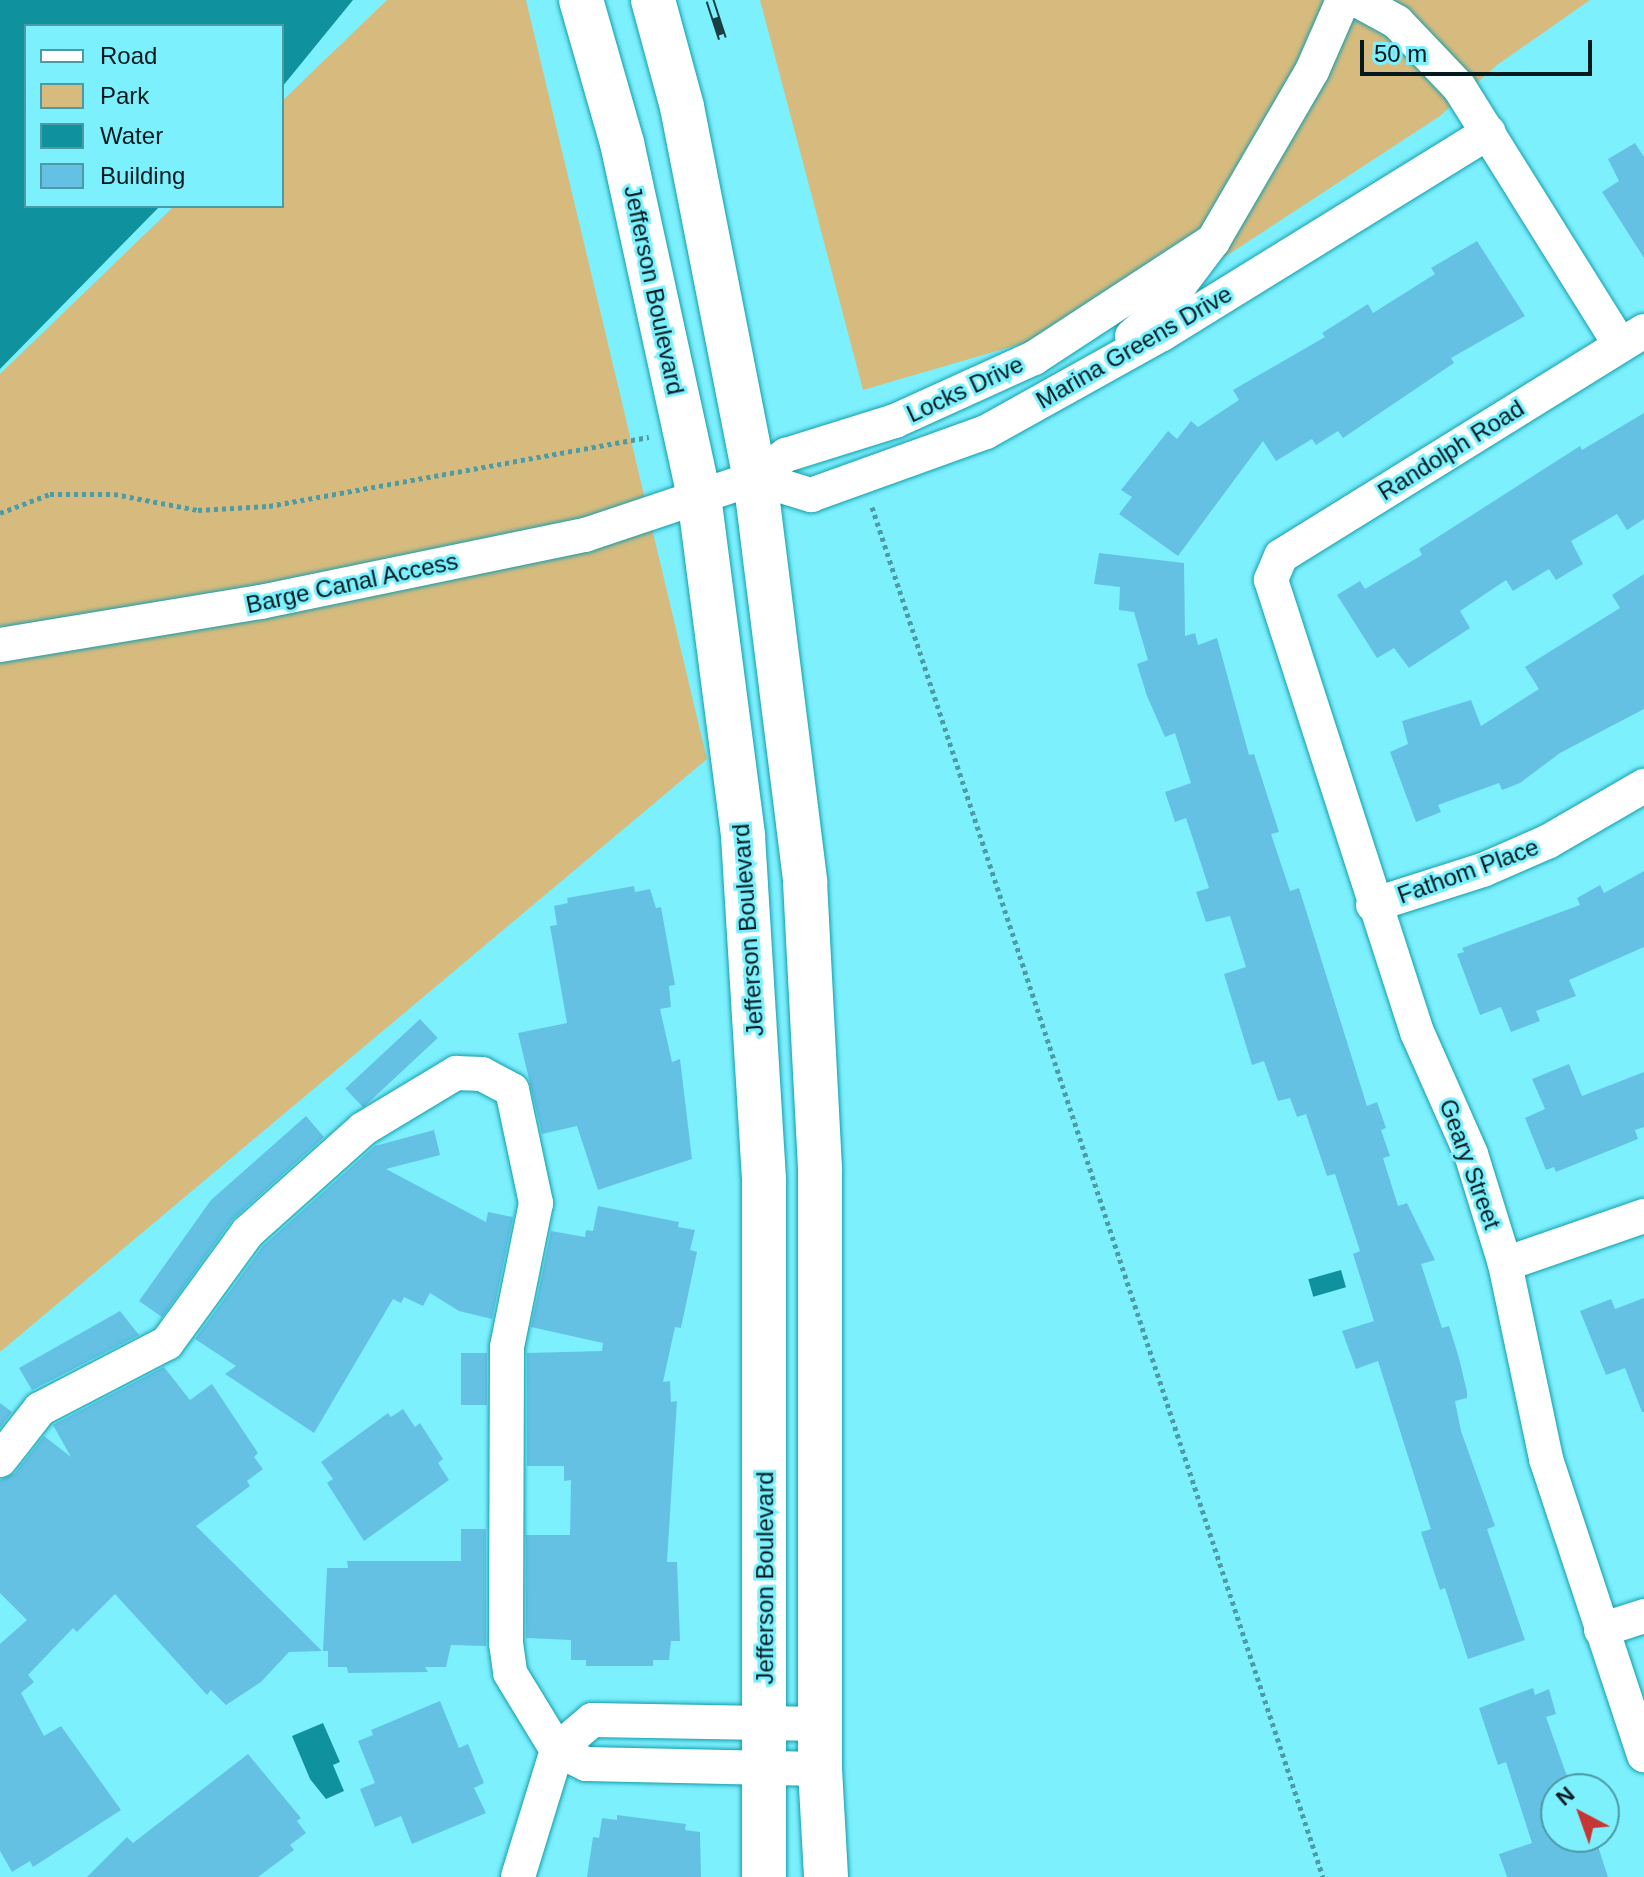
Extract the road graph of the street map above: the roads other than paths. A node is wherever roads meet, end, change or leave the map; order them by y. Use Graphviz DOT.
graph roads {
  1 [pos="581,0"];
  2 [pos="653,0"];
  3 [pos="1343,0"];
  4 [pos="1357,0"];
  5 [pos="1489,132"];
  6 [pos="1213,241"];
  7 [pos="1632,338"];
  8 [pos="1078,381"];
  9 [pos="755,478"];
  10 [pos="699,496"];
  11 [pos="1271,580"];
  12 [pos="0,645"];
  13 [pos="1644,786"];
  14 [pos="1373,905"];
  15 [pos="1644,1216"];
  16 [pos="1505,1264"];
  17 [pos="0,1460"];
  18 [pos="1644,1616"];
  19 [pos="1601,1630"];
  20 [pos="765,1723"];
  21 [pos="821,1724"];
  22 [pos="557,1750"];
  23 [pos="1644,1755"];
  24 [pos="820,1769"];
  25 [pos="764,1770"];
  26 [pos="518,1877"];
  27 [pos="764,1877"];
  28 [pos="826,1877"];
  1 -- 10 [label="main road, Jefferson Boulevard"];
  2 -- 9 [label="main road"];
  3 -- 6 [label="street, Locks Drive"];
  4 -- 5 [label="street"];
  5 -- 7 [label="street"];
  5 -- 8 [label="street, Marina Greens Drive"];
  6 -- 8 [label="street, Locks Drive"];
  6 -- 9 [label="street, Locks Drive"];
  7 -- 11 [label="street, Randolph Road"];
  8 -- 9 [label="street, Marina Greens Drive"];
  9 -- 10 [label="street, Locks Drive"];
  9 -- 21 [label="main road"];
  10 -- 12 [label="street, Barge Canal Access"];
  10 -- 20 [label="main road, Jefferson Boulevard"];
  11 -- 14 [label="street, Geary Street"];
  13 -- 14 [label="street, Fathom Place"];
  14 -- 16 [label="street, Geary Street"];
  15 -- 16 [label="street"];
  16 -- 19 [label="street, Geary Street"];
  17 -- 22 [label="street"];
  18 -- 19 [label="street"];
  19 -- 23 [label="street, Geary Street"];
  20 -- 21 [label="street"];
  20 -- 22 [label="street"];
  20 -- 25 [label="main road, Jefferson Boulevard"];
  21 -- 24 [label="main road"];
  22 -- 25 [label="street"];
  22 -- 26 [label="street"];
  24 -- 25 [label="street"];
  24 -- 28 [label="main road"];
  25 -- 27 [label="main road, Jefferson Boulevard"];
}
